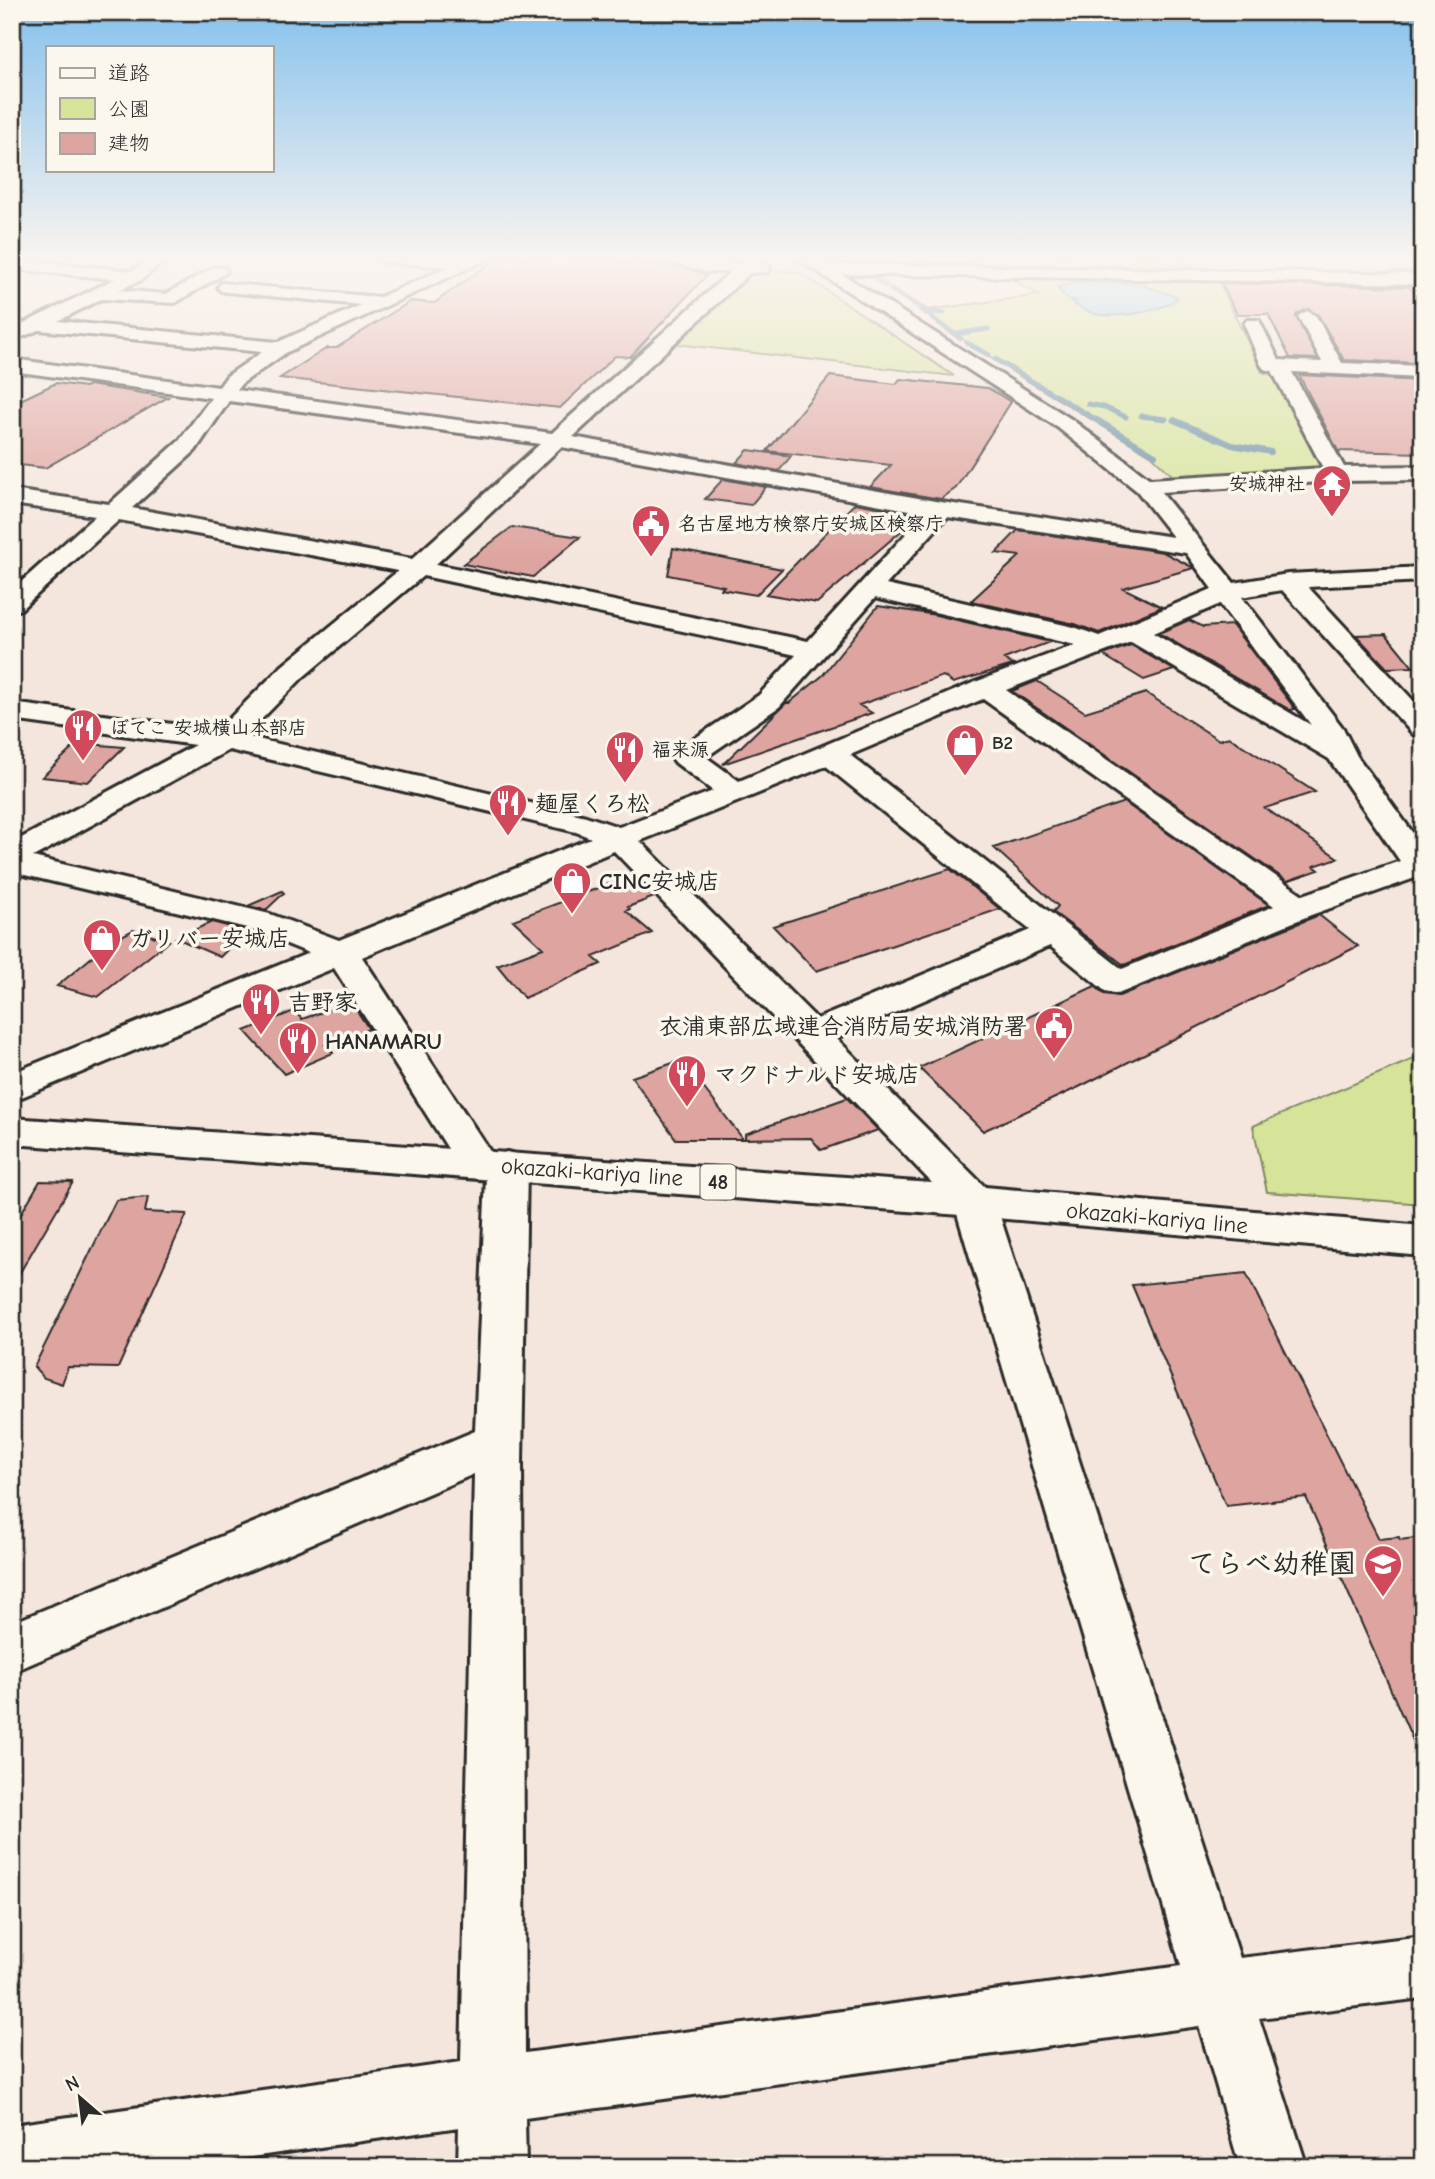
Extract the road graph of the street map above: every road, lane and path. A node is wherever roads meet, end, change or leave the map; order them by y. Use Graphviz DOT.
graph roads {
  1 [pos="263,359"];
  2 [pos="646,359"];
  3 [pos="963,359"];
  4 [pos="1268,359"];
  5 [pos="1330,359"];
  6 [pos="12,365"];
  7 [pos="1271,365"];
  8 [pos="1335,368"];
  9 [pos="1423,372"];
  10 [pos="222,396"];
  11 [pos="556,440"];
  12 [pos="1423,473"];
  13 [pos="1338,474"];
  14 [pos="1146,486"];
  15 [pos="12,498"];
  16 [pos="941,509"];
  17 [pos="112,511"];
  18 [pos="1192,547"];
  19 [pos="417,568"];
  20 [pos="1423,574"];
  21 [pos="1288,581"];
  22 [pos="870,589"];
  23 [pos="1228,592"];
  24 [pos="12,604"];
  25 [pos="1133,632"];
  26 [pos="1098,645"];
  27 [pos="816,650"];
  28 [pos="1423,687"];
  29 [pos="985,688"];
  30 [pos="1389,688"];
  31 [pos="12,711"];
  32 [pos="1423,728"];
  33 [pos="225,740"];
  34 [pos="830,754"];
  35 [pos="1342,757"];
  36 [pos="736,793"];
  37 [pos="619,838"];
  38 [pos="12,856"];
  39 [pos="12,862"];
  40 [pos="1421,867"];
  41 [pos="1299,908"];
  42 [pos="1054,932"];
  43 [pos="343,954"];
  44 [pos="813,1034"];
  45 [pos="12,1088"];
  46 [pos="12,1132"];
  47 [pos="493,1165"];
  48 [pos="974,1201"];
  49 [pos="1423,1241"];
  50 [pos="499,1442"];
  51 [pos="12,1648"];
  52 [pos="1423,1967"];
  53 [pos="1219,1991"];
  54 [pos="491,2090"];
  55 [pos="12,2158"];
  56 [pos="492,2167"];
  57 [pos="1274,2167"];
  1 -- 10 [label="street"];
  2 -- 11 [label="street"];
  3 -- 14 [label="street"];
  4 -- 7 [label="street"];
  5 -- 8 [label="street"];
  6 -- 10 [label="street"];
  7 -- 8 [label="street"];
  7 -- 13 [label="street"];
  8 -- 9 [label="street"];
  10 -- 11 [label="street"];
  10 -- 17 [label="street"];
  11 -- 16 [label="street"];
  11 -- 19 [label="street"];
  12 -- 13 [label="street"];
  13 -- 14 [label="street"];
  14 -- 18 [label="street"];
  15 -- 17 [label="street"];
  16 -- 18 [label="street"];
  16 -- 22 [label="street"];
  17 -- 19 [label="street"];
  17 -- 24 [label="street"];
  18 -- 23 [label="street"];
  19 -- 27 [label="street"];
  19 -- 33 [label="street"];
  20 -- 21 [label="street"];
  21 -- 23 [label="street"];
  21 -- 30 [label="street"];
  22 -- 26 [label="street"];
  22 -- 27 [label="street"];
  23 -- 25 [label="street"];
  23 -- 35 [label="street"];
  25 -- 26 [label="street"];
  25 -- 35 [label="street"];
  26 -- 29 [label="street"];
  27 -- 36 [label="street"];
  28 -- 30 [label="street"];
  29 -- 34 [label="street"];
  29 -- 41 [label="street"];
  30 -- 32 [label="street"];
  31 -- 33 [label="street"];
  33 -- 37 [label="street"];
  33 -- 38 [label="street"];
  34 -- 36 [label="street"];
  34 -- 42 [label="street"];
  35 -- 40 [label="street"];
  36 -- 37 [label="street"];
  37 -- 43 [label="street"];
  37 -- 44 [label="street"];
  39 -- 43 [label="street"];
  40 -- 41 [label="street"];
  41 -- 42 [label="street"];
  42 -- 44 [label="street"];
  43 -- 45 [label="street"];
  43 -- 47 [label="street"];
  44 -- 48 [label="street"];
  46 -- 47 [label="street, okazaki-kariya line / 48"];
  47 -- 48 [label="street, okazaki-kariya line / 48"];
  47 -- 50 [label="street"];
  48 -- 49 [label="street, okazaki-kariya line / 48"];
  48 -- 53 [label="street"];
  50 -- 51 [label="street"];
  50 -- 54 [label="street"];
  52 -- 53 [label="street"];
  53 -- 54 [label="street"];
  53 -- 57 [label="street"];
  54 -- 55 [label="street"];
  54 -- 56 [label="street"];
}
